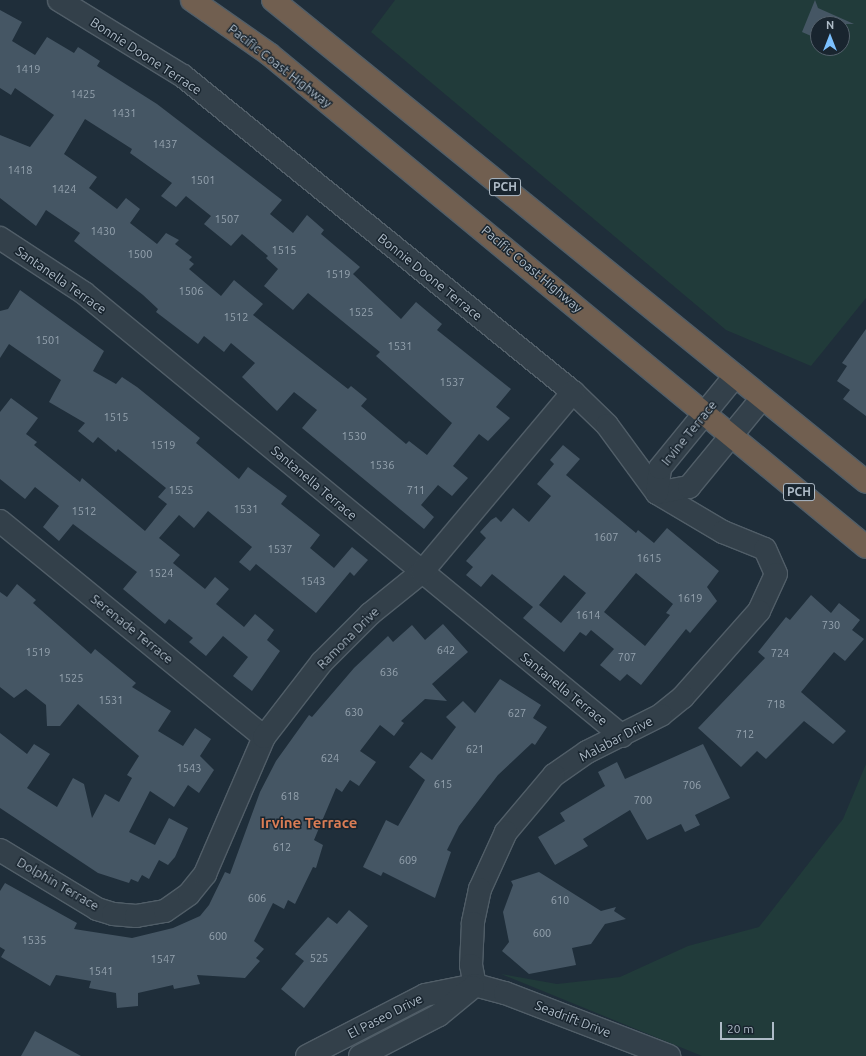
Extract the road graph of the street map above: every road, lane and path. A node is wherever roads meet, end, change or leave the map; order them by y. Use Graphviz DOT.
graph roads {
  1 [pos="59,0"];
  2 [pos="192,0"];
  3 [pos="273,0"];
  4 [pos="0,238"];
  5 [pos="735,376"];
  6 [pos="573,392"];
  7 [pos="762,398"];
  8 [pos="703,415"];
  9 [pos="732,437"];
  10 [pos="866,482"];
  11 [pos="657,492"];
  12 [pos="0,521"];
  13 [pos="866,546"];
  14 [pos="422,572"];
  15 [pos="776,574"];
  16 [pos="622,736"];
  17 [pos="264,737"];
  18 [pos="0,850"];
  19 [pos="165,911"];
  20 [pos="475,985"];
  21 [pos="307,1056"];
  22 [pos="360,1056"];
  23 [pos="669,1056"];
  1 -- 6 [label="street, Bonnie Doone Terrace"];
  2 -- 8 [label="highway, Pacific Coast Highway / PCH"];
  3 -- 5 [label="highway, PCH"];
  4 -- 14 [label="street, Santanella Terrace"];
  5 -- 7 [label="highway, PCH"];
  5 -- 8 [label="street, Irvine Terrace"];
  6 -- 11 [label="street, Bonnie Doone Terrace"];
  6 -- 14 [label="street, Ramona Drive"];
  7 -- 9 [label="street"];
  7 -- 10 [label="highway, PCH"];
  8 -- 9 [label="highway, Pacific Coast Highway / PCH"];
  8 -- 11 [label="street, Irvine Terrace"];
  9 -- 11 [label="street"];
  9 -- 13 [label="highway, Pacific Coast Highway / PCH"];
  11 -- 15 [label="street, Bonnie Doone Terrace"];
  12 -- 17 [label="street, Serenade Terrace"];
  14 -- 16 [label="street, Santanella Terrace"];
  14 -- 17 [label="street, Ramona Drive"];
  15 -- 16 [label="street, Malabar Drive"];
  16 -- 20 [label="street, Malabar Drive"];
  17 -- 19 [label="street, Ramona Drive"];
  18 -- 19 [label="street, Dolphin Terrace"];
  20 -- 21 [label="street, El Paseo Drive"];
  20 -- 22 [label="street, El Paseo Drive"];
  20 -- 23 [label="street, Seadrift Drive"];
}
